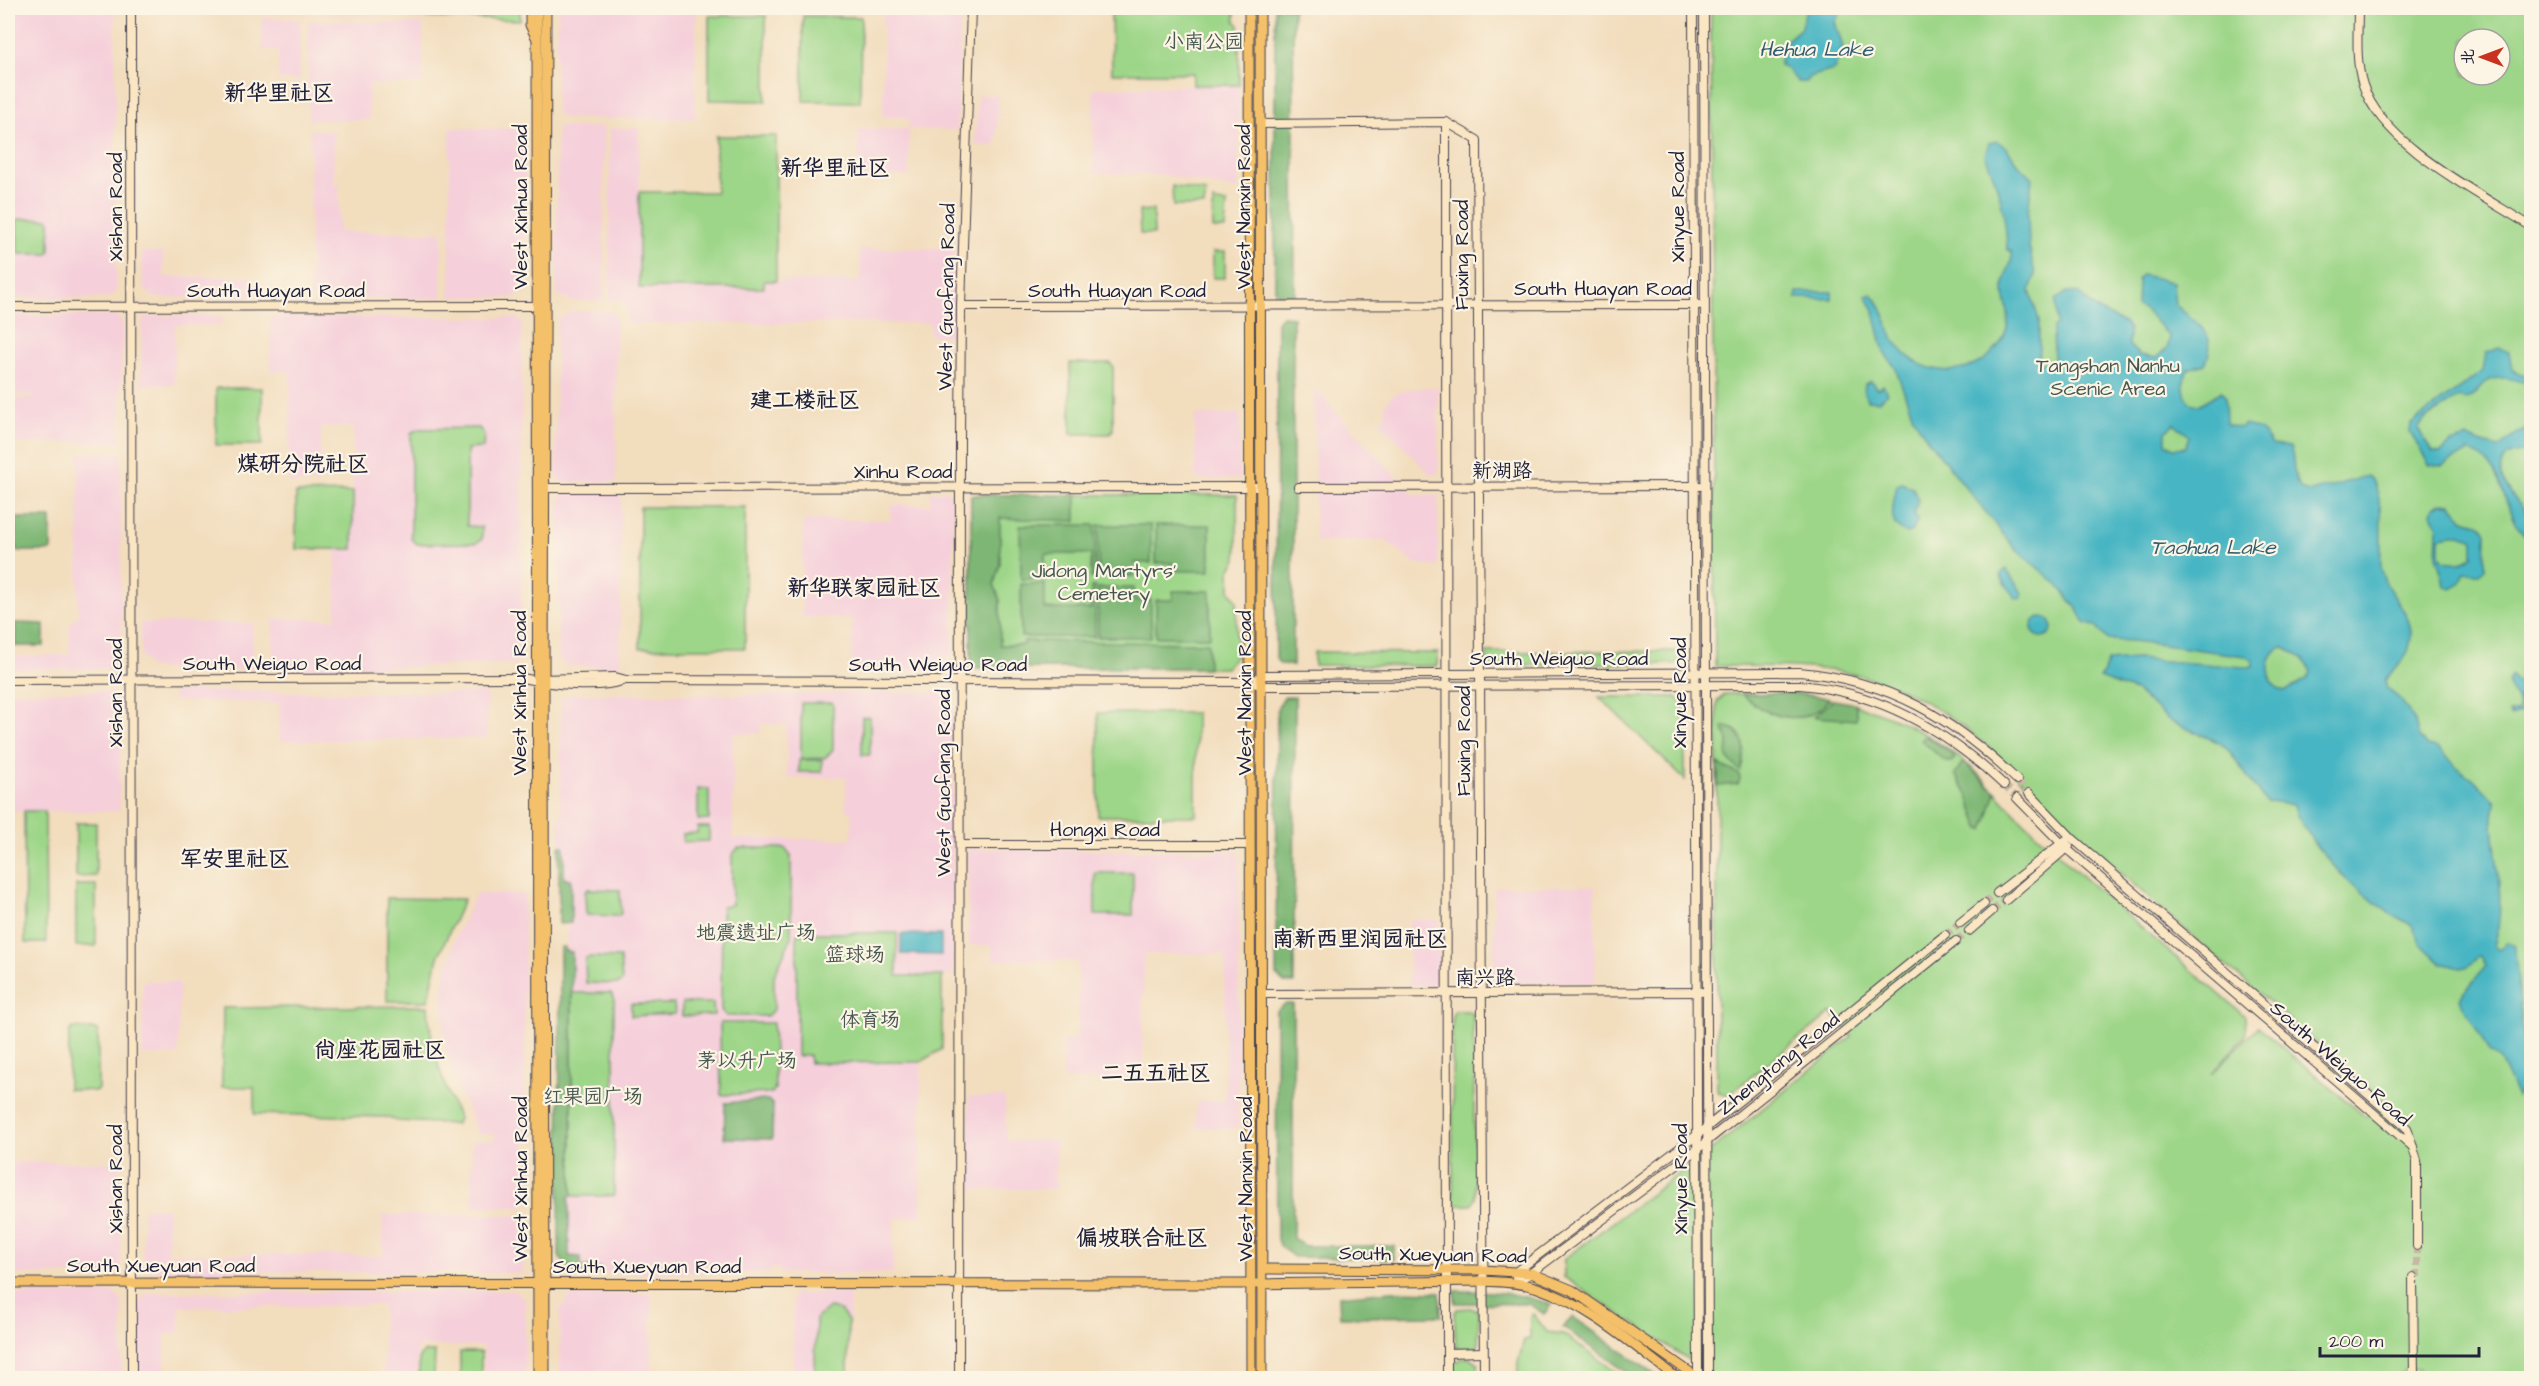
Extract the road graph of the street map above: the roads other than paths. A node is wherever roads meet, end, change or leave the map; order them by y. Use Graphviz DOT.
graph roads {
  1 [pos="131,8"];
  2 [pos="530,8"];
  3 [pos="537,8"];
  4 [pos="548,8"];
  5 [pos="971,8"];
  6 [pos="1243,8"];
  7 [pos="1249,8"];
  8 [pos="1260,8"];
  9 [pos="1266,8"];
  10 [pos="1693,8"];
  11 [pos="1704,8"];
  12 [pos="2358,8"];
  13 [pos="1260,31"];
  14 [pos="1249,35"];
  15 [pos="537,38"];
  16 [pos="1446,122"];
  17 [pos="1260,124"];
  18 [pos="1694,171"];
  19 [pos="1704,172"];
  20 [pos="2532,227"];
  21 [pos="1694,304"];
  22 [pos="1478,305"];
  23 [pos="1705,305"];
  24 [pos="542,306"];
  25 [pos="961,306"];
  26 [pos="1256,306"];
  27 [pos="1445,306"];
  28 [pos="8,307"];
  29 [pos="131,307"];
  30 [pos="1251,486"];
  31 [pos="1445,486"];
  32 [pos="1478,486"];
  33 [pos="1695,486"];
  34 [pos="1706,486"];
  35 [pos="1262,487"];
  36 [pos="1298,487"];
  37 [pos="545,488"];
  38 [pos="960,488"];
  39 [pos="1707,672"];
  40 [pos="1695,673"];
  41 [pos="1262,675"];
  42 [pos="1447,675"];
  43 [pos="1479,675"];
  44 [pos="8,680"];
  45 [pos="131,680"];
  46 [pos="541,680"];
  47 [pos="960,680"];
  48 [pos="1251,682"];
  49 [pos="1696,684"];
  50 [pos="1706,685"];
  51 [pos="1262,686"];
  52 [pos="1447,686"];
  53 [pos="1479,686"];
  54 [pos="2016,780"];
  55 [pos="2004,785"];
  56 [pos="2029,793"];
  57 [pos="2017,798"];
  58 [pos="2072,838"];
  59 [pos="2061,842"];
  60 [pos="960,845"];
  61 [pos="1250,846"];
  62 [pos="2068,850"];
  63 [pos="1997,893"];
  64 [pos="2006,900"];
  65 [pos="1984,904"];
  66 [pos="1992,911"];
  67 [pos="1959,923"];
  68 [pos="1969,931"];
  69 [pos="1945,935"];
  70 [pos="1956,941"];
  71 [pos="1696,992"];
  72 [pos="1708,992"];
  73 [pos="1446,993"];
  74 [pos="1480,993"];
  75 [pos="1263,994"];
  76 [pos="2280,1018"];
  77 [pos="2272,1026"];
  78 [pos="1825,1031"];
  79 [pos="1834,1039"];
  80 [pos="1708,1124"];
  81 [pos="1696,1135"];
  82 [pos="1707,1141"];
  83 [pos="2413,1147"];
  84 [pos="1696,1150"];
  85 [pos="2415,1246"];
  86 [pos="1263,1269"];
  87 [pos="1483,1270"];
  88 [pos="1517,1271"];
  89 [pos="1532,1273"];
  90 [pos="1447,1275"];
  91 [pos="2415,1277"];
  92 [pos="1483,1281"];
  93 [pos="1262,1282"];
  94 [pos="8,1283"];
  95 [pos="960,1283"];
  96 [pos="1514,1283"];
  97 [pos="132,1284"];
  98 [pos="542,1284"];
  99 [pos="1251,1284"];
  100 [pos="1447,1353"];
  101 [pos="1483,1353"];
  102 [pos="132,1378"];
  103 [pos="538,1378"];
  104 [pos="546,1378"];
  105 [pos="959,1378"];
  106 [pos="1251,1378"];
  107 [pos="1262,1378"];
  108 [pos="1447,1378"];
  109 [pos="1484,1378"];
  110 [pos="1677,1378"];
  111 [pos="1698,1378"];
  112 [pos="1708,1378"];
  113 [pos="2413,1378"];
  1 -- 29 [label="street, Xishan Road"];
  2 -- 15 [label="main road"];
  3 -- 15 [label="main road, West Xinhua Road"];
  4 -- 24 [label="main road, West Xinhua Road"];
  5 -- 25 [label="street, West Guofang Road"];
  6 -- 14 [label="main road"];
  7 -- 14 [label="main road, West Nanxin Road"];
  8 -- 13 [label="main road, West Nanxin Road"];
  9 -- 13 [label="main road"];
  10 -- 18 [label="street, Xinyue Road"];
  11 -- 19 [label="street, Xinyue Road"];
  12 -- 20 [label="street"];
  13 -- 17 [label="main road, West Nanxin Road"];
  14 -- 26 [label="main road, West Nanxin Road"];
  15 -- 24 [label="main road, West Xinhua Road"];
  16 -- 17 [label="street"];
  16 -- 22 [label="street, Fuxing Road"];
  16 -- 27 [label="street, Fuxing Road"];
  17 -- 26 [label="main road, West Nanxin Road"];
  18 -- 19 [label="street"];
  18 -- 21 [label="street, Xinyue Road"];
  19 -- 23 [label="street, Xinyue Road"];
  21 -- 22 [label="street, South Huayan Road"];
  21 -- 23 [label="street, South Huayan Road"];
  21 -- 33 [label="street, Xinyue Road"];
  22 -- 27 [label="street, South Huayan Road"];
  22 -- 32 [label="street, Fuxing Road"];
  23 -- 34 [label="street, Xinyue Road"];
  24 -- 29 [label="street, South Huayan Road"];
  24 -- 37 [label="main road, West Xinhua Road"];
  24 -- 46 [label="main road, West Xinhua Road"];
  25 -- 26 [label="street, South Huayan Road"];
  25 -- 38 [label="street, West Guofang Road"];
  26 -- 27 [label="street, South Huayan Road"];
  26 -- 30 [label="main road, West Nanxin Road"];
  26 -- 35 [label="main road, West Nanxin Road"];
  27 -- 31 [label="street, Fuxing Road"];
  28 -- 29 [label="street, South Huayan Road"];
  29 -- 45 [label="street, Xishan Road"];
  30 -- 35 [label="street, Xinhu Road"];
  30 -- 38 [label="street, Xinhu Road"];
  30 -- 48 [label="main road, West Nanxin Road"];
  31 -- 32 [label="street, 新湖路"];
  31 -- 36 [label="street, 新湖路"];
  31 -- 42 [label="street, Fuxing Road"];
  32 -- 33 [label="street, 新湖路"];
  32 -- 43 [label="street, Fuxing Road"];
  33 -- 34 [label="street, 新湖路"];
  33 -- 40 [label="street, Xinyue Road"];
  34 -- 39 [label="street, Xinyue Road"];
  35 -- 41 [label="main road, West Nanxin Road"];
  37 -- 38 [label="street, Xinhu Road"];
  37 -- 46 [label="main road, West Xinhua Road"];
  38 -- 47 [label="street, West Guofang Road"];
  39 -- 40 [label="street, South Weiguo Road"];
  39 -- 50 [label="street, Xinyue Road"];
  39 -- 54 [label="street, South Weiguo Road"];
  40 -- 43 [label="street, South Weiguo Road"];
  40 -- 49 [label="street, Xinyue Road"];
  41 -- 42 [label="street, South Weiguo Road"];
  41 -- 48 [label="street"];
  41 -- 51 [label="main road, West Nanxin Road"];
  42 -- 43 [label="street, South Weiguo Road"];
  42 -- 52 [label="street, Fuxing Road"];
  43 -- 53 [label="street, Fuxing Road"];
  44 -- 45 [label="street, South Weiguo Road"];
  45 -- 46 [label="street, South Weiguo Road"];
  45 -- 97 [label="street, Xishan Road"];
  46 -- 47 [label="street, South Weiguo Road"];
  46 -- 98 [label="main road, West Xinhua Road"];
  47 -- 48 [label="street, South Weiguo Road"];
  47 -- 60 [label="street, West Guofang Road"];
  48 -- 51 [label="street, South Weiguo Road"];
  48 -- 61 [label="main road, West Nanxin Road"];
  49 -- 50 [label="street, South Weiguo Road"];
  49 -- 53 [label="street, South Weiguo Road"];
  49 -- 71 [label="street, Xinyue Road"];
  50 -- 55 [label="street, South Weiguo Road"];
  50 -- 72 [label="street, Xinyue Road"];
  51 -- 52 [label="street, South Weiguo Road"];
  51 -- 75 [label="main road, West Nanxin Road"];
  52 -- 53 [label="street, South Weiguo Road"];
  52 -- 73 [label="street, Fuxing Road"];
  53 -- 74 [label="street, Fuxing Road"];
  56 -- 58 [label="street, South Weiguo Road"];
  57 -- 59 [label="street, South Weiguo Road"];
  58 -- 59 [label="street"];
  58 -- 62 [label="street"];
  58 -- 76 [label="street, South Weiguo Road"];
  59 -- 62 [label="street, South Weiguo Road"];
  59 -- 63 [label="street"];
  60 -- 61 [label="street, Hongxi Road"];
  60 -- 95 [label="street, West Guofang Road"];
  61 -- 99 [label="main road, West Nanxin Road"];
  62 -- 64 [label="street"];
  62 -- 77 [label="street, South Weiguo Road"];
  65 -- 67 [label="street"];
  66 -- 68 [label="street"];
  69 -- 78 [label="street, Zhengtong Road"];
  70 -- 79 [label="street, Zhengtong Road"];
  71 -- 72 [label="street, 南兴路"];
  71 -- 74 [label="street, 南兴路"];
  71 -- 81 [label="street, Xinyue Road"];
  72 -- 80 [label="street, Xinyue Road"];
  73 -- 74 [label="street, 南兴路"];
  73 -- 75 [label="street, 南兴路"];
  73 -- 90 [label="street, Fuxing Road"];
  74 -- 87 [label="street, Fuxing Road"];
  75 -- 86 [label="main road, West Nanxin Road"];
  76 -- 77 [label="street"];
  76 -- 83 [label="street, South Weiguo Road"];
  77 -- 83 [label="street, South Weiguo Road"];
  78 -- 79 [label="street"];
  78 -- 80 [label="street, Zhengtong Road"];
  79 -- 82 [label="street, Zhengtong Road"];
  80 -- 81 [label="street, Zhengtong Road"];
  80 -- 82 [label="street, Xinyue Road"];
  81 -- 84 [label="street, Xinyue Road"];
  81 -- 88 [label="street, Zhengtong Road"];
  82 -- 84 [label="street, Zhengtong Road"];
  82 -- 112 [label="street, Xinyue Road"];
  83 -- 85 [label="street"];
  84 -- 89 [label="street, Zhengtong Road"];
  84 -- 111 [label="street, Xinyue Road"];
  86 -- 90 [label="main road, South Xueyuan Road"];
  86 -- 93 [label="main road, West Nanxin Road"];
  86 -- 99 [label="main road"];
  87 -- 88 [label="main road, South Xueyuan Road"];
  87 -- 90 [label="main road, South Xueyuan Road"];
  87 -- 92 [label="street, Fuxing Road"];
  88 -- 89 [label="main road, South Xueyuan Road"];
  88 -- 96 [label="street"];
  89 -- 96 [label="street, Zhengtong Road"];
  89 -- 111 [label="main road, South Xueyuan Road"];
  90 -- 92 [label="main road, South Xueyuan Road"];
  90 -- 93 [label="main road, South Xueyuan Road"];
  90 -- 100 [label="street, Fuxing Road"];
  91 -- 113 [label="street"];
  92 -- 96 [label="main road, South Xueyuan Road"];
  92 -- 101 [label="street, Fuxing Road"];
  93 -- 99 [label="main road, South Xueyuan Road"];
  93 -- 107 [label="main road, West Nanxin Road"];
  94 -- 97 [label="main road, South Xueyuan Road"];
  95 -- 98 [label="main road, South Xueyuan Road"];
  95 -- 99 [label="main road, South Xueyuan Road"];
  95 -- 105 [label="street, West Guofang Road"];
  96 -- 110 [label="main road, South Xueyuan Road"];
  97 -- 98 [label="main road, South Xueyuan Road"];
  97 -- 102 [label="street, Xishan Road"];
  98 -- 103 [label="main road, West Xinhua Road"];
  98 -- 104 [label="main road, West Xinhua Road"];
  99 -- 106 [label="main road, West Nanxin Road"];
  100 -- 101 [label="street"];
  100 -- 108 [label="street, Fuxing Road"];
  101 -- 109 [label="street, Fuxing Road"];
}
